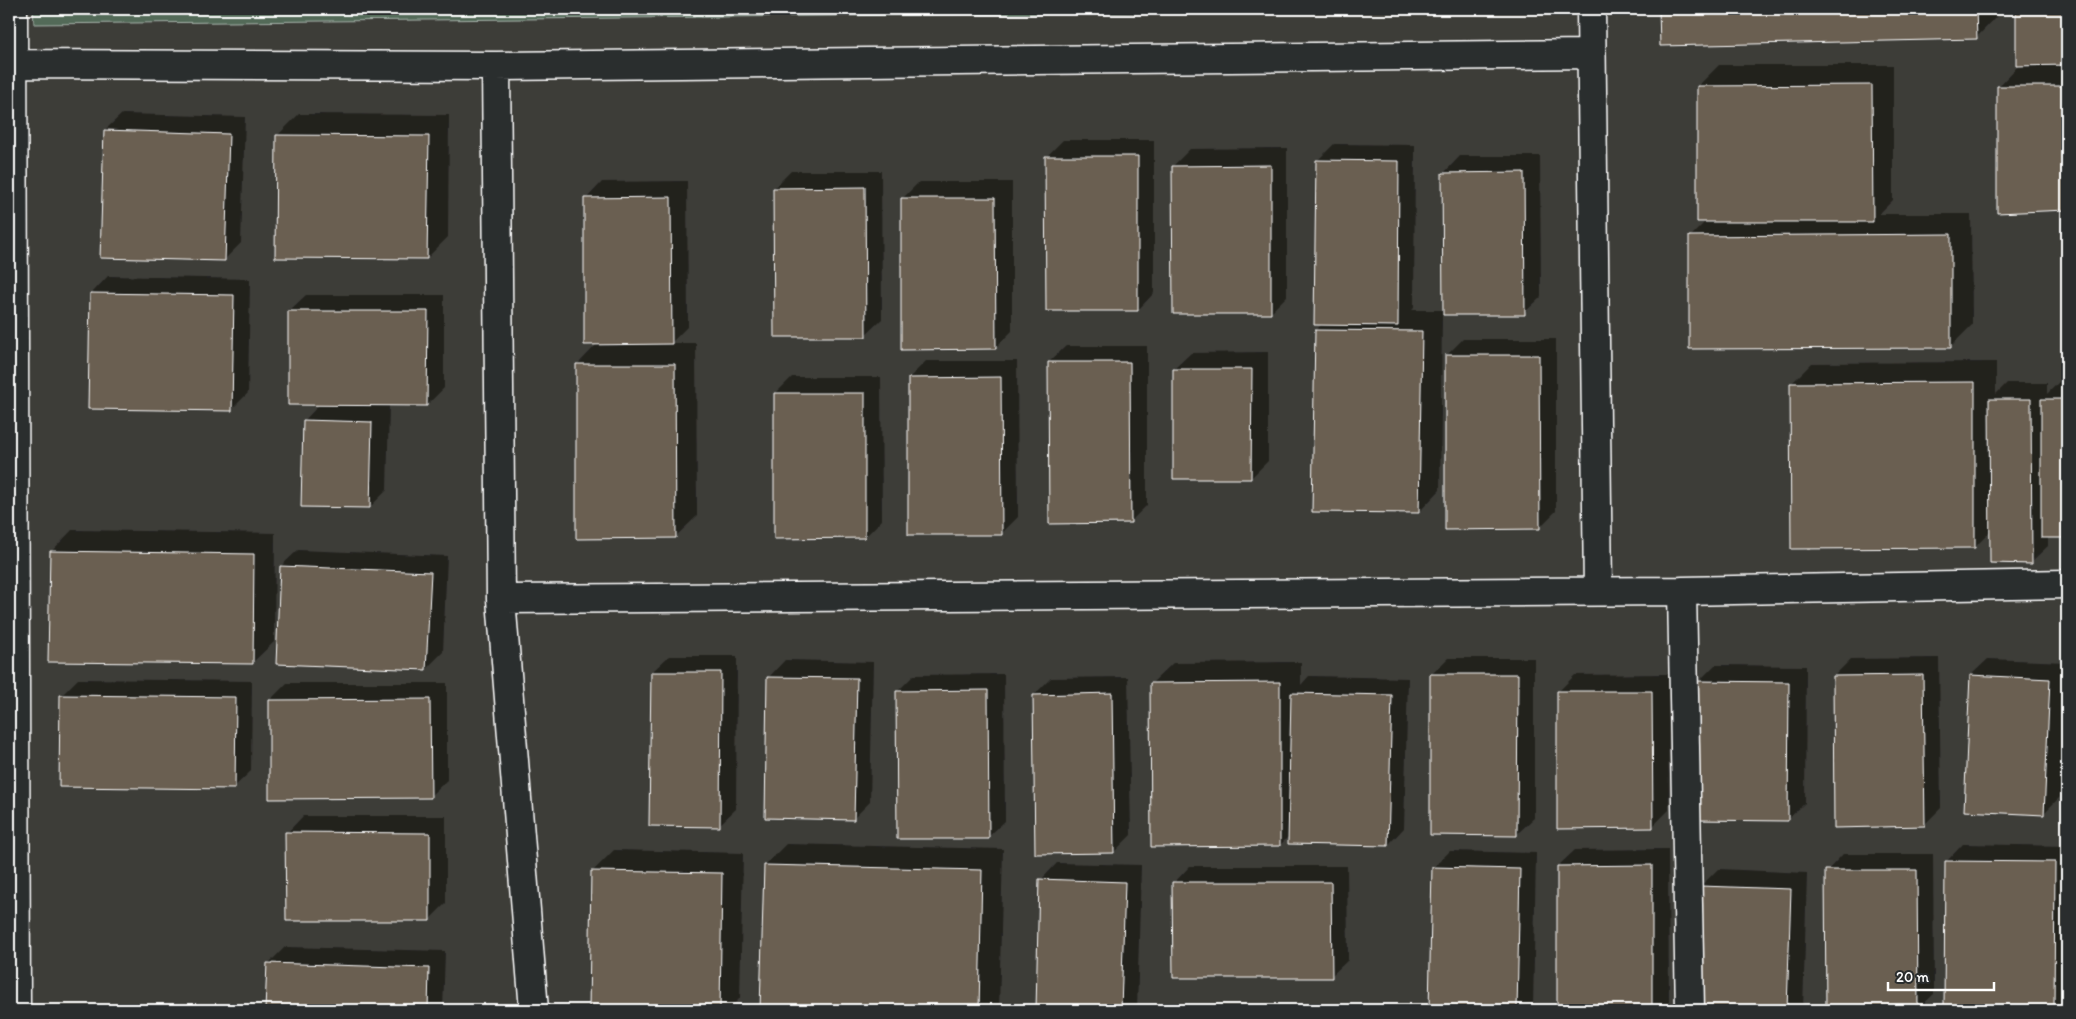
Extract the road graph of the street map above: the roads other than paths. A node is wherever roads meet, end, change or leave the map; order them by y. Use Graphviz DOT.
graph roads {
  1 [pos="13,9"];
  2 [pos="1590,9"];
  3 [pos="1591,54"];
  4 [pos="12,64"];
  5 [pos="496,66"];
  6 [pos="2067,584"];
  7 [pos="1598,591"];
  8 [pos="1682,591"];
  9 [pos="501,599"];
  10 [pos="16,1010"];
  11 [pos="534,1010"];
  12 [pos="1690,1010"];
  1 -- 4 [label="lane"];
  2 -- 3 [label="lane"];
  3 -- 5 [label="lane"];
  3 -- 7 [label="lane"];
  4 -- 5 [label="lane"];
  4 -- 10 [label="lane"];
  5 -- 9 [label="lane"];
  6 -- 8 [label="lane"];
  7 -- 8 [label="lane"];
  7 -- 9 [label="lane"];
  8 -- 12 [label="lane"];
  9 -- 11 [label="lane"];
}
